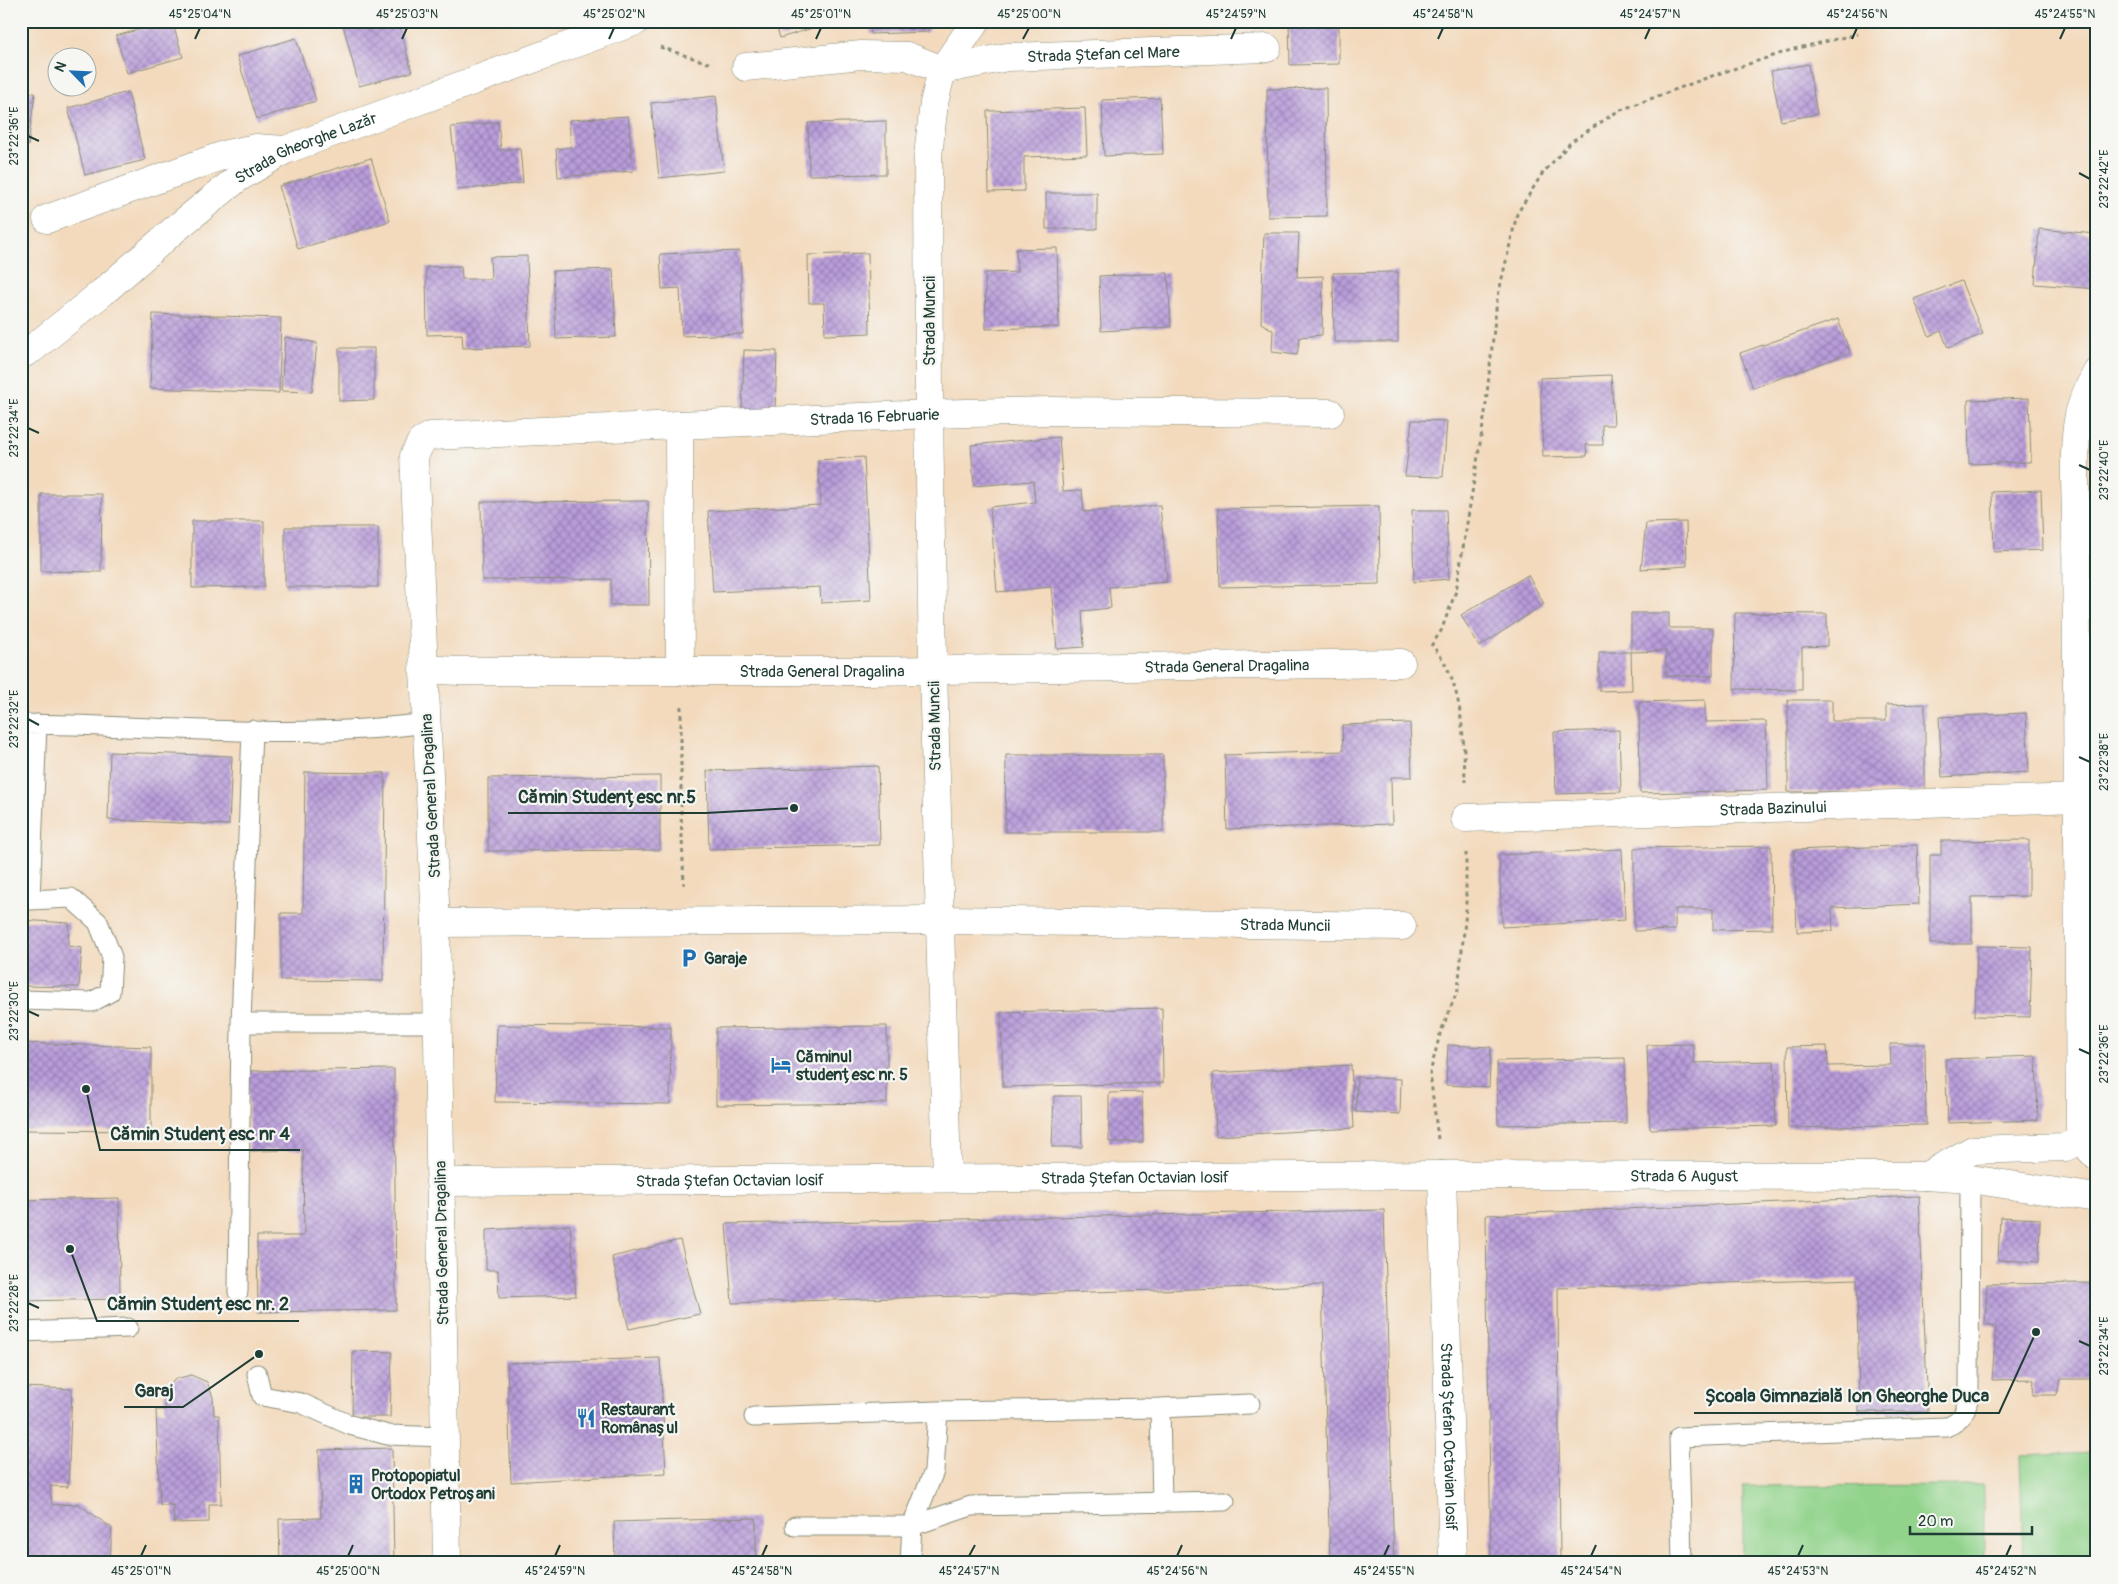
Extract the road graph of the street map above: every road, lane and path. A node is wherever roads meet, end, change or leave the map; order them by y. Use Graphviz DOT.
graph roads {
  1 [pos="976,21"];
  2 [pos="626,25"];
  3 [pos="1858,34"];
  4 [pos="1267,48"];
  5 [pos="746,67"];
  6 [pos="942,70"];
  7 [pos="285,150"];
  8 [pos="47,219"];
  9 [pos="21,354"];
  10 [pos="2097,372"];
  11 [pos="1330,413"];
  12 [pos="929,414"];
  13 [pos="679,425"];
  14 [pos="421,442"];
  15 [pos="1432,645"];
  16 [pos="1401,663"];
  17 [pos="423,669"];
  18 [pos="933,669"];
  19 [pos="680,671"];
  20 [pos="426,723"];
  21 [pos="29,724"];
  22 [pos="252,730"];
  23 [pos="2079,798"];
  24 [pos="1466,818"];
  25 [pos="26,900"];
  26 [pos="939,920"];
  27 [pos="686,922"];
  28 [pos="436,923"];
  29 [pos="1402,926"];
  30 [pos="21,1000"];
  31 [pos="241,1023"];
  32 [pos="438,1023"];
  33 [pos="2088,1148"];
  34 [pos="1442,1174"];
  35 [pos="1926,1176"];
  36 [pos="947,1178"];
  37 [pos="1970,1179"];
  38 [pos="440,1182"];
  39 [pos="2088,1196"];
  40 [pos="238,1292"];
  41 [pos="128,1328"];
  42 [pos="21,1332"];
  43 [pos="256,1374"];
  44 [pos="1250,1404"];
  45 [pos="1160,1408"];
  46 [pos="938,1411"];
  47 [pos="754,1417"];
  48 [pos="445,1437"];
  49 [pos="1225,1501"];
  50 [pos="1162,1503"];
  51 [pos="795,1526"];
  52 [pos="912,1526"];
  53 [pos="447,1563"];
  54 [pos="910,1563"];
  55 [pos="1453,1563"];
  56 [pos="1682,1563"];
  1 -- 6 [label="street"];
  2 -- 5 [label="path"];
  2 -- 7 [label="street, Strada Gheorghe Lazăr"];
  3 -- 15 [label="path"];
  4 -- 6 [label="street, Strada Ștefan cel Mare"];
  5 -- 6 [label="street"];
  6 -- 12 [label="street, Strada Muncii"];
  7 -- 8 [label="street"];
  7 -- 9 [label="street, Strada Gheorghe Lazăr"];
  10 -- 23 [label="street, Strada 6 August"];
  11 -- 12 [label="street, Strada 16 Februarie"];
  12 -- 13 [label="street, Strada 16 Februarie"];
  12 -- 18 [label="street, Strada Muncii"];
  13 -- 14 [label="street, Strada 16 Februarie"];
  13 -- 19 [label="street"];
  14 -- 17 [label="street, Strada General Dragalina"];
  15 -- 16 [label="path"];
  15 -- 24 [label="path"];
  16 -- 18 [label="street, Strada General Dragalina"];
  17 -- 19 [label="street, Strada General Dragalina"];
  17 -- 20 [label="street, Strada General Dragalina"];
  18 -- 19 [label="street, Strada General Dragalina"];
  18 -- 26 [label="street, Strada Muncii"];
  19 -- 27 [label="path"];
  20 -- 22 [label="lane"];
  20 -- 28 [label="street, Strada General Dragalina"];
  21 -- 22 [label="lane"];
  21 -- 25 [label="lane"];
  22 -- 31 [label="lane"];
  23 -- 24 [label="street, Strada Bazinului"];
  23 -- 33 [label="street, Strada 6 August"];
  24 -- 34 [label="path"];
  25 -- 30 [label="lane"];
  26 -- 27 [label="street"];
  26 -- 29 [label="street, Strada Muncii"];
  26 -- 36 [label="street"];
  27 -- 28 [label="street"];
  28 -- 32 [label="street, Strada General Dragalina"];
  31 -- 32 [label="lane"];
  31 -- 40 [label="lane"];
  32 -- 38 [label="street, Strada General Dragalina"];
  33 -- 35 [label="street, Strada 6 August"];
  34 -- 35 [label="street, Strada 6 August"];
  34 -- 36 [label="street, Strada Ștefan Octavian Iosif"];
  34 -- 55 [label="street, Strada Ștefan Octavian Iosif"];
  35 -- 37 [label="street, Strada 6 August"];
  36 -- 38 [label="street, Strada Ștefan Octavian Iosif"];
  37 -- 39 [label="street, Strada 6 August"];
  37 -- 56 [label="lane"];
  38 -- 48 [label="street, Strada General Dragalina"];
  41 -- 42 [label="lane"];
  43 -- 48 [label="lane"];
  44 -- 45 [label="lane"];
  45 -- 46 [label="lane"];
  45 -- 50 [label="lane"];
  46 -- 47 [label="lane"];
  46 -- 52 [label="lane"];
  48 -- 53 [label="street, Strada General Dragalina"];
  49 -- 50 [label="lane"];
  50 -- 52 [label="lane"];
  51 -- 52 [label="lane"];
  52 -- 54 [label="lane"];
}
